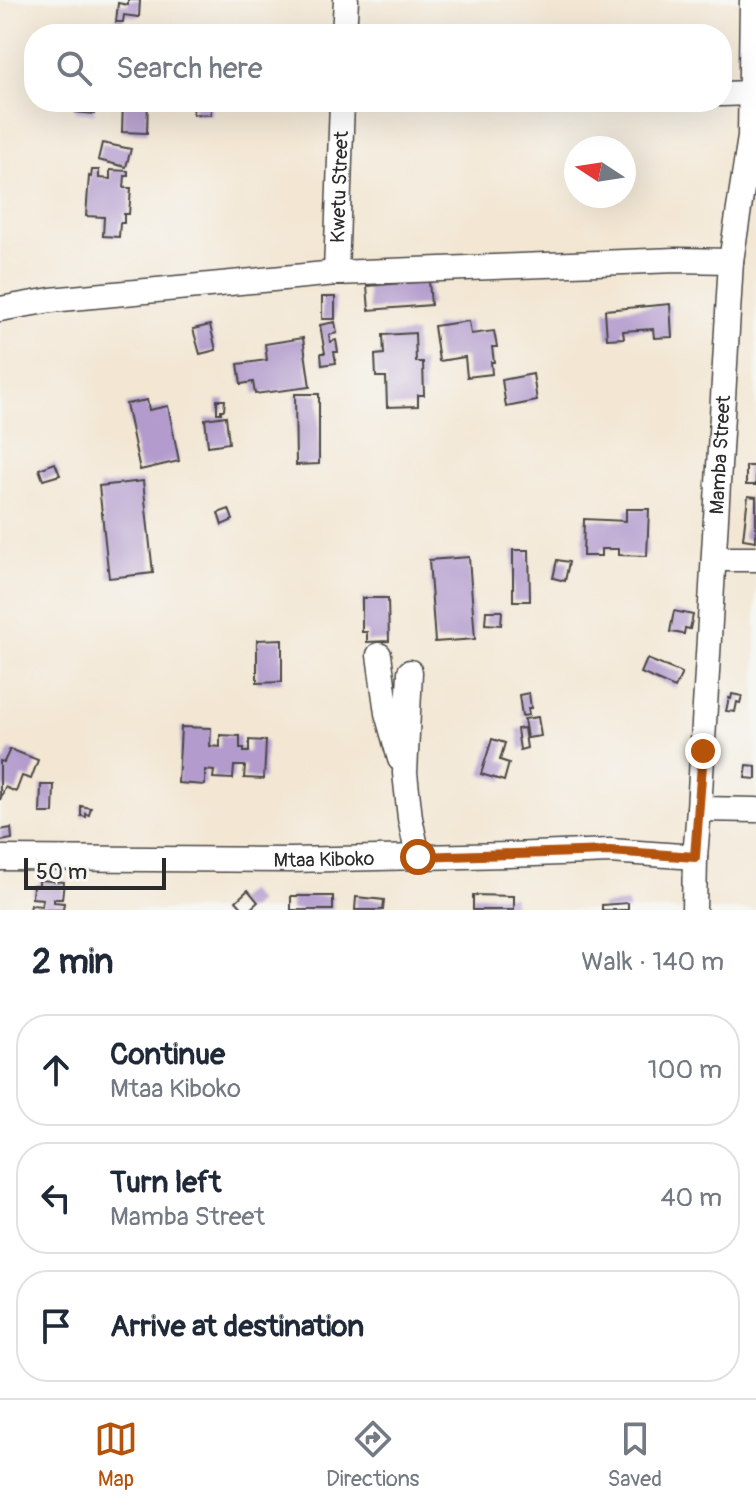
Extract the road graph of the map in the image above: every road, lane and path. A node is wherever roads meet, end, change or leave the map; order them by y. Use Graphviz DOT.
graph roads {
  1 [pos="346,0"];
  2 [pos="752,0"];
  3 [pos="345,24"];
  4 [pos="750,93"];
  5 [pos="732,94"];
  6 [pos="342,112"];
  7 [pos="753,138"];
  8 [pos="731,261"];
  9 [pos="336,273"];
  10 [pos="0,309"];
  11 [pos="714,559"];
  12 [pos="756,559"];
  13 [pos="379,655"];
  14 [pos="410,672"];
  15 [pos="405,773"];
  16 [pos="699,809"];
  17 [pos="756,810"];
  18 [pos="418,857"];
  19 [pos="695,857"];
  20 [pos="0,858"];
  21 [pos="694,910"];
  1 -- 3 [label="street"];
  2 -- 4 [label="street, Mamba Street"];
  4 -- 5 [label="street"];
  4 -- 7 [label="street, Mamba Street"];
  6 -- 9 [label="street, Kwetu Street"];
  7 -- 8 [label="street, Mamba Street"];
  8 -- 9 [label="street"];
  8 -- 11 [label="street, Mamba Street"];
  9 -- 10 [label="street"];
  11 -- 12 [label="street"];
  11 -- 16 [label="street, Mamba Street"];
  13 -- 15 [label="street"];
  14 -- 15 [label="street"];
  15 -- 18 [label="street"];
  16 -- 17 [label="street"];
  16 -- 19 [label="street, Mamba Street"];
  18 -- 19 [label="street, Mtaa Kiboko"];
  18 -- 20 [label="street, Mtaa Kiboko"];
  19 -- 21 [label="street, Mamba Street"];
}
